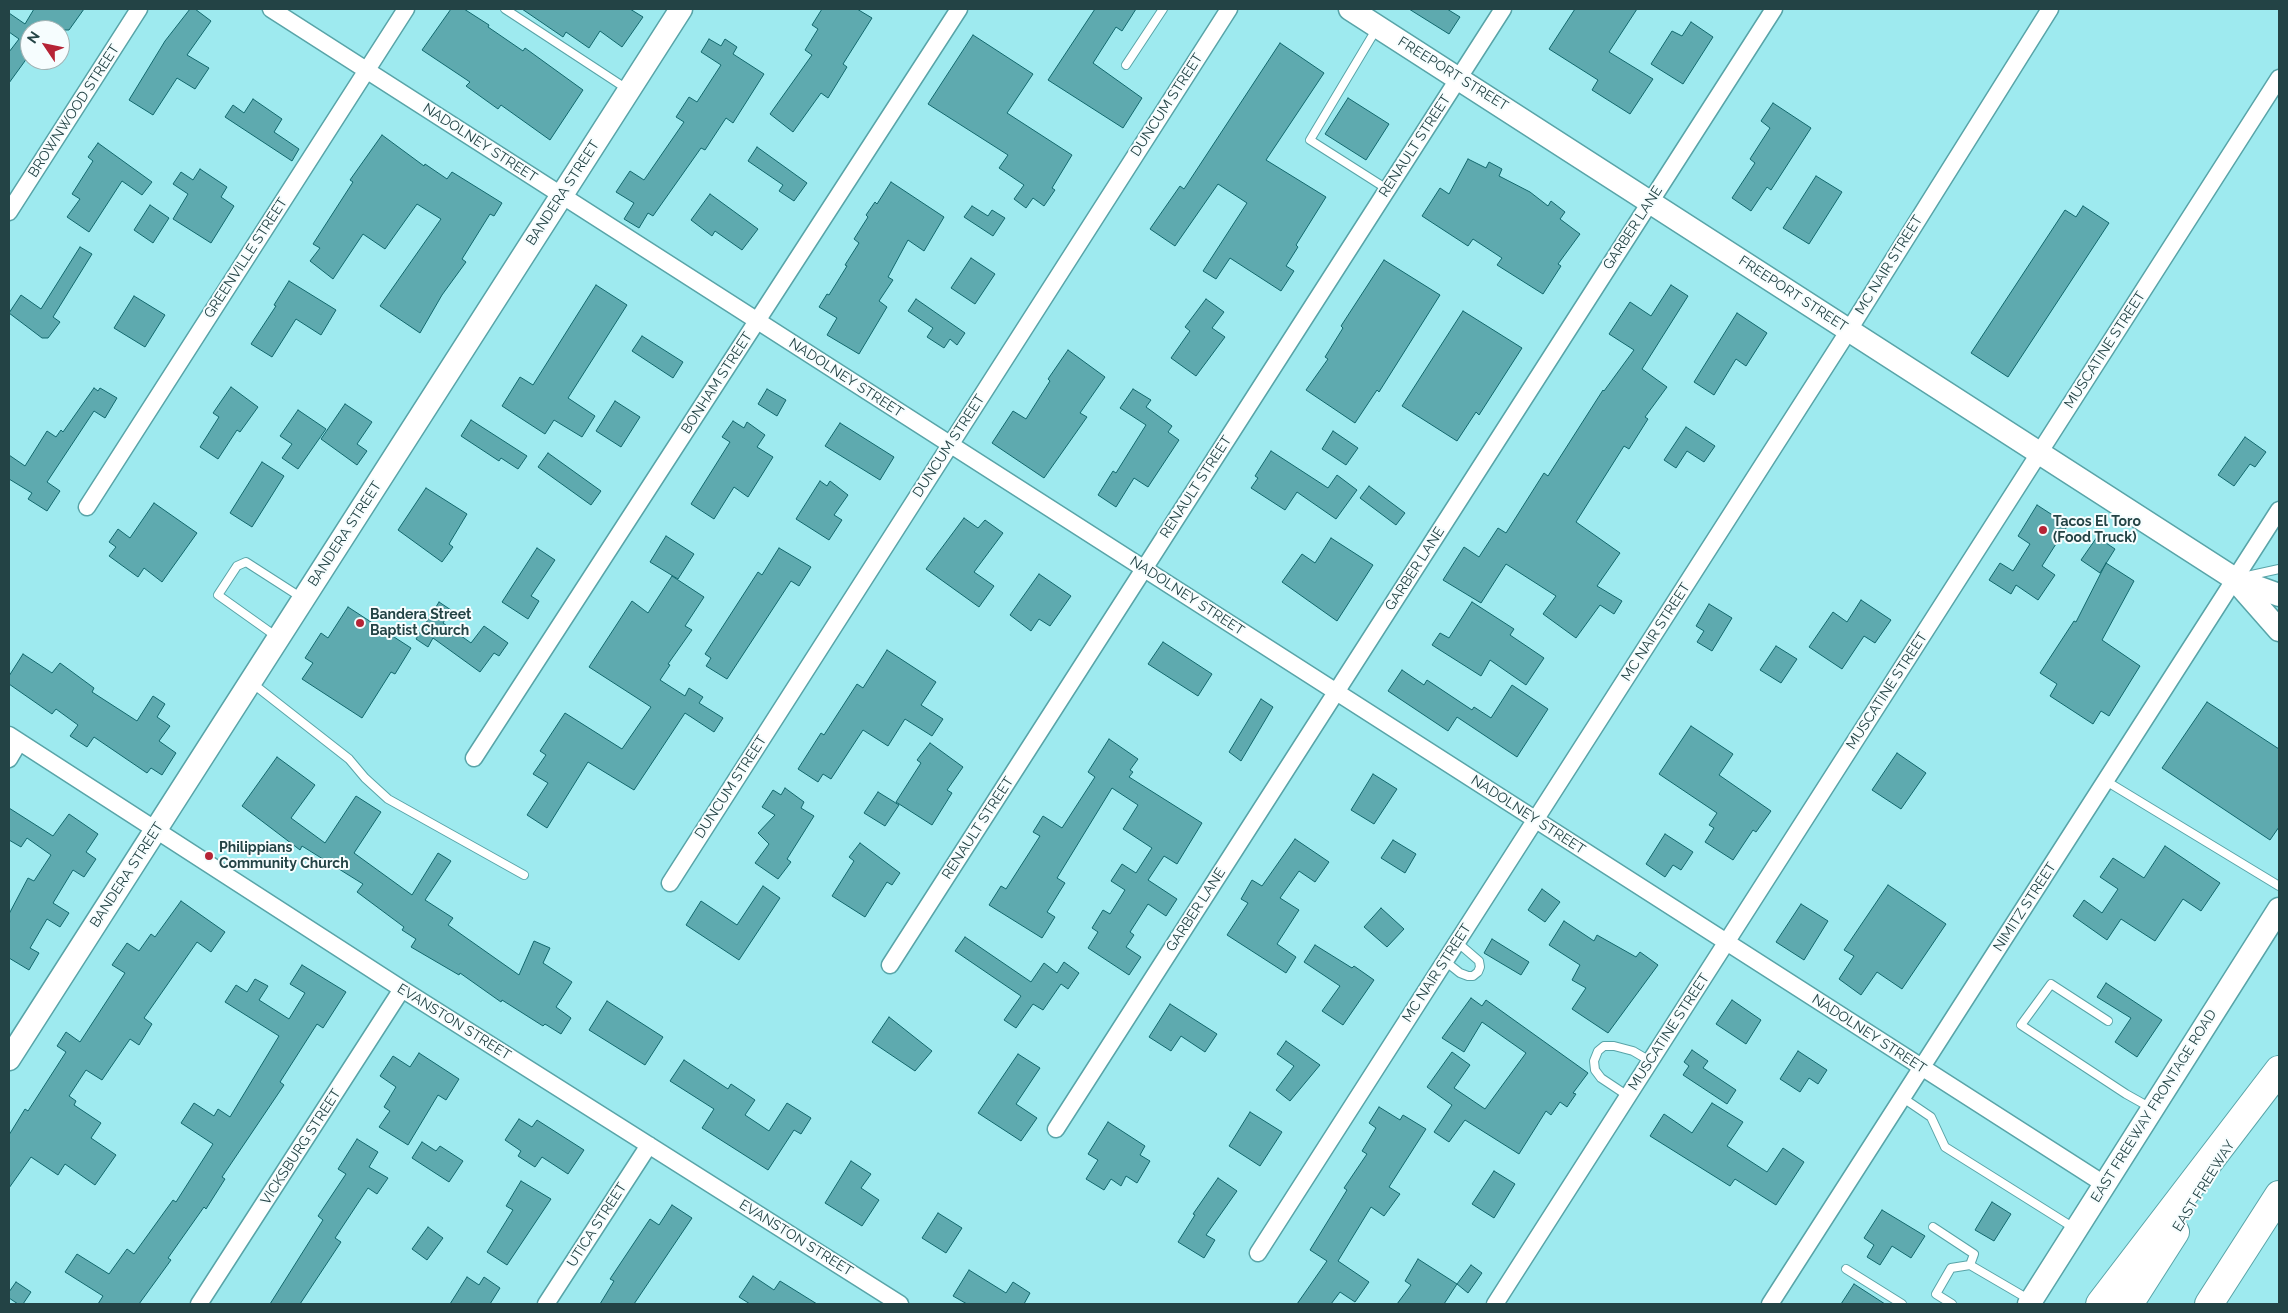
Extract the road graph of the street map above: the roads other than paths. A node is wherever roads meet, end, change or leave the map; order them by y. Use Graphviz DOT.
graph roads {
  1 [pos="139,9"];
  2 [pos="271,9"];
  3 [pos="406,9"];
  4 [pos="505,9"];
  5 [pos="681,9"];
  6 [pos="958,9"];
  7 [pos="1163,9"];
  8 [pos="1229,9"];
  9 [pos="1350,9"];
  10 [pos="1503,9"];
  11 [pos="1774,9"];
  12 [pos="2050,9"];
  13 [pos="1378,27"];
  14 [pos="1126,65"];
  15 [pos="367,70"];
  16 [pos="1458,77"];
  17 [pos="2279,78"];
  18 [pos="629,90"];
  19 [pos="1387,189"];
  20 [pos="562,195"];
  21 [pos="1650,201"];
  22 [pos="9,212"];
  23 [pos="757,320"];
  24 [pos="1849,330"];
  25 [pos="950,444"];
  26 [pos="2039,453"];
  27 [pos="87,507"];
  28 [pos="2276,521"];
  29 [pos="1144,568"];
  30 [pos="2279,569"];
  31 [pos="2235,579"];
  32 [pos="2279,595"];
  33 [pos="304,599"];
  34 [pos="2279,630"];
  35 [pos="278,638"];
  36 [pos="251,681"];
  37 [pos="1336,692"];
  38 [pos="14,739"];
  39 [pos="474,758"];
  40 [pos="9,759"];
  41 [pos="2106,781"];
  42 [pos="1536,820"];
  43 [pos="155,830"];
  44 [pos="524,875"];
  45 [pos="670,883"];
  46 [pos="2279,886"];
  47 [pos="2279,909"];
  48 [pos="1457,942"];
  49 [pos="1727,942"];
  50 [pos="1445,961"];
  51 [pos="890,965"];
  52 [pos="402,990"];
  53 [pos="2108,1021"];
  54 [pos="9,1060"];
  55 [pos="1650,1061"];
  56 [pos="1922,1067"];
  57 [pos="2279,1069"];
  58 [pos="1628,1096"];
  59 [pos="1903,1098"];
  60 [pos="2152,1109"];
  61 [pos="1056,1129"];
  62 [pos="648,1145"];
  63 [pos="2104,1184"];
  64 [pos="2279,1195"];
  65 [pos="1933,1227"];
  66 [pos="2076,1229"];
  67 [pos="1258,1253"];
  68 [pos="1970,1265"];
  69 [pos="1846,1269"];
  70 [pos="891,1302"];
  71 [pos="2030,1302"];
  72 [pos="199,1304"];
  73 [pos="546,1304"];
  74 [pos="1495,1304"];
  75 [pos="1770,1304"];
  76 [pos="1902,1304"];
  77 [pos="1952,1304"];
  78 [pos="2100,1304"];
  79 [pos="2130,1304"];
  80 [pos="2209,1304"];
  1 -- 22 [label="street, BROWNWOOD STREET"];
  2 -- 15 [label="street, NADOLNEY STREET"];
  3 -- 15 [label="street, GREENVILLE STREET"];
  4 -- 18 [label="lane"];
  5 -- 18 [label="main road, BANDERA STREET"];
  6 -- 23 [label="street, BONHAM STREET"];
  7 -- 14 [label="lane"];
  8 -- 25 [label="street, DUNCUM STREET"];
  9 -- 13 [label="main road, FREEPORT STREET"];
  10 -- 16 [label="street, RENAULT STREET"];
  11 -- 21 [label="street, GARBER LANE"];
  12 -- 24 [label="street, MC NAIR STREET"];
  13 -- 16 [label="main road, FREEPORT STREET"];
  13 -- 19 [label="lane"];
  15 -- 20 [label="street, NADOLNEY STREET"];
  15 -- 27 [label="street, GREENVILLE STREET"];
  16 -- 19 [label="street, RENAULT STREET"];
  16 -- 21 [label="main road, FREEPORT STREET"];
  17 -- 26 [label="street, MUSCATINE STREET"];
  18 -- 20 [label="main road, BANDERA STREET"];
  19 -- 29 [label="street, RENAULT STREET"];
  20 -- 23 [label="street, NADOLNEY STREET"];
  20 -- 33 [label="main road, BANDERA STREET"];
  21 -- 24 [label="main road, FREEPORT STREET"];
  21 -- 37 [label="street, GARBER LANE"];
  23 -- 25 [label="street, NADOLNEY STREET"];
  23 -- 39 [label="street, BONHAM STREET"];
  24 -- 26 [label="main road, FREEPORT STREET"];
  24 -- 42 [label="street, MC NAIR STREET"];
  25 -- 29 [label="street, NADOLNEY STREET"];
  25 -- 45 [label="street, DUNCUM STREET"];
  26 -- 31 [label="main road, FREEPORT STREET"];
  26 -- 49 [label="street, MUSCATINE STREET"];
  28 -- 31 [label="street, NIMITZ STREET"];
  29 -- 37 [label="street, NADOLNEY STREET"];
  29 -- 51 [label="street, RENAULT STREET"];
  30 -- 31 [label="lane"];
  31 -- 32 [label="main road, FREEPORT STREET"];
  31 -- 34 [label="main road, FREEPORT STREET"];
  31 -- 41 [label="street, NIMITZ STREET"];
  33 -- 35 [label="main road, BANDERA STREET"];
  33 -- 35 [label="lane"];
  35 -- 36 [label="main road, BANDERA STREET"];
  36 -- 43 [label="main road, BANDERA STREET"];
  36 -- 44 [label="lane"];
  37 -- 42 [label="street, NADOLNEY STREET"];
  37 -- 61 [label="street, GARBER LANE"];
  38 -- 40 [label="street"];
  38 -- 43 [label="street, EVANSTON STREET"];
  41 -- 46 [label="lane"];
  41 -- 56 [label="street, NIMITZ STREET"];
  42 -- 48 [label="street, MC NAIR STREET"];
  42 -- 49 [label="street, NADOLNEY STREET"];
  43 -- 52 [label="street, EVANSTON STREET"];
  43 -- 54 [label="main road, BANDERA STREET"];
  47 -- 60 [label="main road, EAST FREEWAY FRONTAGE ROAD"];
  48 -- 50 [label="street, MC NAIR STREET"];
  48 -- 50 [label="lane"];
  49 -- 55 [label="street, MUSCATINE STREET"];
  49 -- 56 [label="street, NADOLNEY STREET"];
  50 -- 67 [label="street, MC NAIR STREET"];
  52 -- 62 [label="street, EVANSTON STREET"];
  52 -- 72 [label="street, VICKSBURG STREET"];
  53 -- 60 [label="lane"];
  55 -- 58 [label="street, MUSCATINE STREET"];
  55 -- 58 [label="lane"];
  56 -- 59 [label="street, NIMITZ STREET"];
  56 -- 63 [label="street, NADOLNEY STREET"];
  57 -- 78 [label="highway"];
  57 -- 79 [label="highway, EAST FREEWAY"];
  58 -- 74 [label="street, MUSCATINE STREET"];
  59 -- 66 [label="lane"];
  59 -- 75 [label="street, NIMITZ STREET"];
  60 -- 63 [label="main road, EAST FREEWAY FRONTAGE ROAD"];
  62 -- 70 [label="street, EVANSTON STREET"];
  62 -- 73 [label="street, UTICA STREET"];
  63 -- 66 [label="main road, EAST FREEWAY FRONTAGE ROAD"];
  64 -- 80 [label="highway"];
  65 -- 68 [label="lane"];
  66 -- 71 [label="main road, EAST FREEWAY FRONTAGE ROAD"];
  68 -- 71 [label="lane"];
  68 -- 77 [label="lane"];
  69 -- 76 [label="lane"];
}
